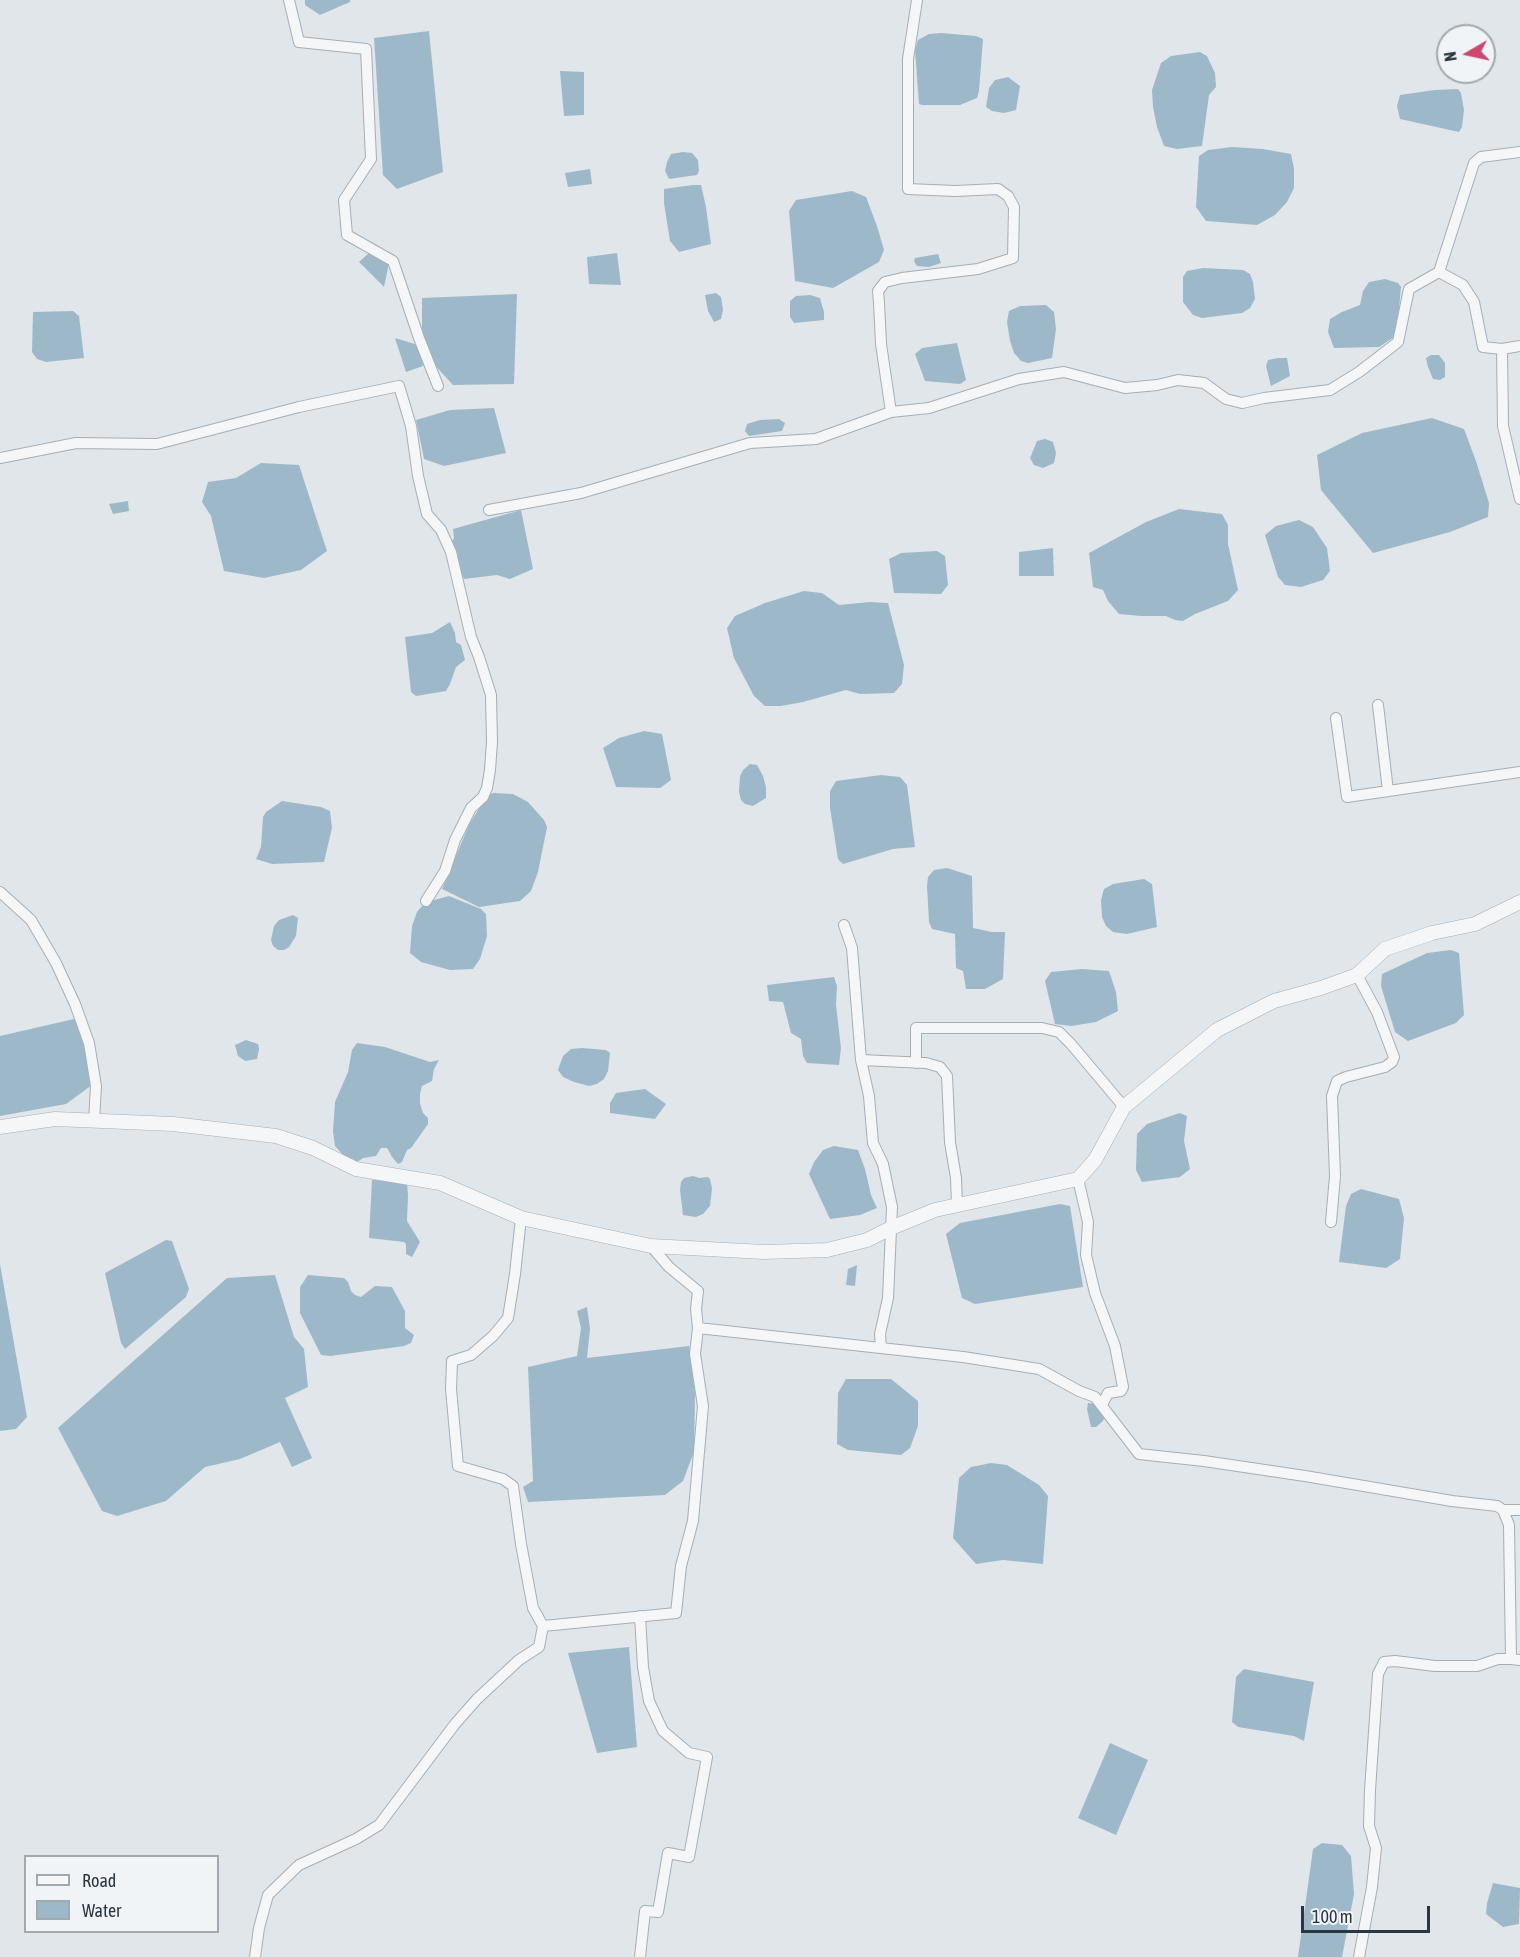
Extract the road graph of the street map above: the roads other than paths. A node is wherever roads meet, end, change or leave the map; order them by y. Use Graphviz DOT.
graph roads {
  1 [pos="289,0"];
  2 [pos="917,0"];
  3 [pos="1520,152"];
  4 [pos="1439,272"];
  5 [pos="1520,346"];
  6 [pos="1503,349"];
  7 [pos="438,386"];
  8 [pos="891,412"];
  9 [pos="0,458"];
  10 [pos="1520,499"];
  11 [pos="489,510"];
  12 [pos="1378,705"];
  13 [pos="1336,718"];
  14 [pos="1520,772"];
  15 [pos="1388,791"];
  16 [pos="0,892"];
  17 [pos="426,901"];
  18 [pos="1520,902"];
  19 [pos="844,925"];
  20 [pos="1357,975"];
  21 [pos="861,1060"];
  22 [pos="916,1063"];
  23 [pos="1124,1107"];
  24 [pos="94,1121"];
  25 [pos="0,1127"];
  26 [pos="1078,1179"];
  27 [pos="957,1205"];
  28 [pos="520,1218"];
  29 [pos="1331,1222"];
  30 [pos="891,1228"];
  31 [pos="651,1246"];
  32 [pos="698,1328"];
  33 [pos="881,1348"];
  34 [pos="1102,1405"];
  35 [pos="1503,1510"];
  36 [pos="1520,1510"];
  37 [pos="640,1616"];
  38 [pos="543,1626"];
  39 [pos="1516,1660"];
  40 [pos="255,1957"];
  41 [pos="640,1957"];
  42 [pos="1359,1957"];
  1 -- 7 [label="street"];
  2 -- 8 [label="street"];
  3 -- 4 [label="street"];
  4 -- 6 [label="street"];
  4 -- 8 [label="street"];
  5 -- 6 [label="street"];
  6 -- 10 [label="street"];
  8 -- 11 [label="street"];
  9 -- 17 [label="street"];
  12 -- 15 [label="street"];
  13 -- 15 [label="street"];
  14 -- 15 [label="street"];
  16 -- 24 [label="street"];
  18 -- 20 [label="street"];
  19 -- 21 [label="street"];
  20 -- 23 [label="street"];
  20 -- 29 [label="street"];
  21 -- 22 [label="street"];
  21 -- 30 [label="street"];
  22 -- 23 [label="street"];
  22 -- 27 [label="street"];
  23 -- 26 [label="street"];
  24 -- 25 [label="street"];
  24 -- 28 [label="street"];
  26 -- 27 [label="street"];
  26 -- 34 [label="street"];
  27 -- 30 [label="street"];
  28 -- 31 [label="street"];
  28 -- 38 [label="street"];
  30 -- 31 [label="street"];
  30 -- 33 [label="street"];
  31 -- 32 [label="street"];
  32 -- 33 [label="street"];
  32 -- 37 [label="street"];
  33 -- 34 [label="street"];
  34 -- 35 [label="street"];
  35 -- 36 [label="street"];
  35 -- 39 [label="street"];
  37 -- 38 [label="street"];
  37 -- 41 [label="street"];
  38 -- 40 [label="street"];
  39 -- 42 [label="street"];
}
